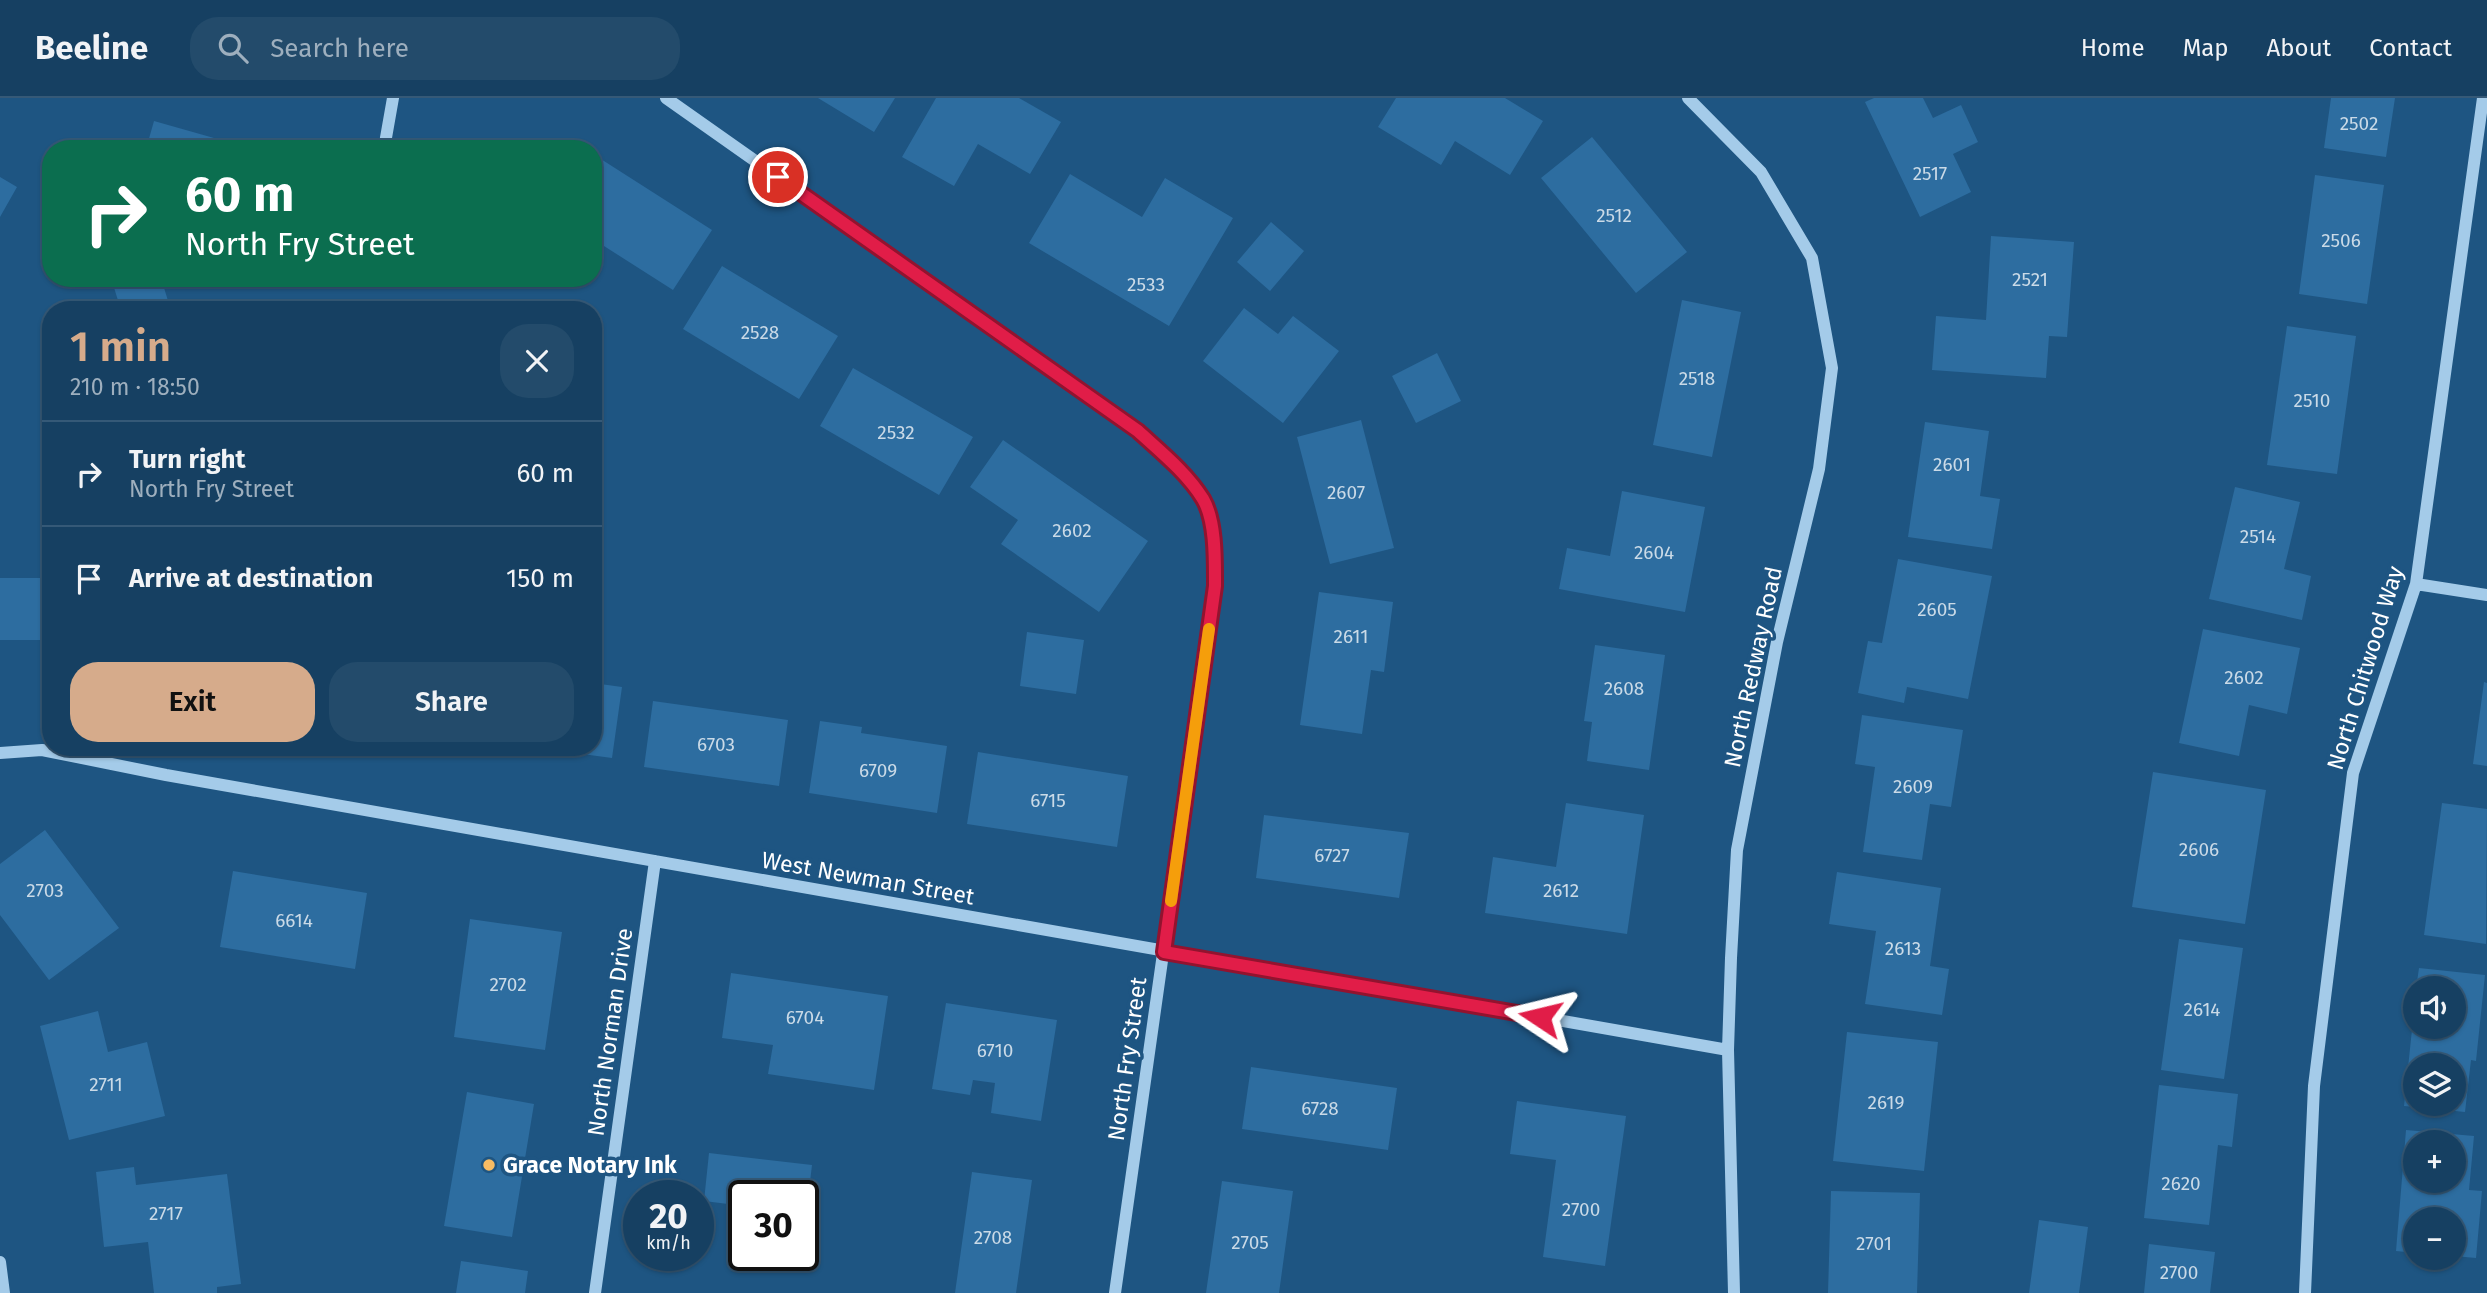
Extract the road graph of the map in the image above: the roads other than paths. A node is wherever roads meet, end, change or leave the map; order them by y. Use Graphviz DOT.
graph roads {
  1 [pos="393,98"];
  2 [pos="666,98"];
  3 [pos="1688,98"];
  4 [pos="2483,98"];
  5 [pos="386,140"];
  6 [pos="2416,584"];
  7 [pos="2487,595"];
  8 [pos="42,750"];
  9 [pos="0,753"];
  10 [pos="72,756"];
  11 [pos="654,861"];
  12 [pos="1164,952"];
  13 [pos="1728,1050"];
  14 [pos="0,1262"];
  15 [pos="4,1293"];
  16 [pos="595,1293"];
  17 [pos="1115,1293"];
  18 [pos="1734,1293"];
  19 [pos="2305,1293"];
  1 -- 5 [label="street"];
  2 -- 12 [label="street, North Fry Street"];
  3 -- 13 [label="street, North Redway Road"];
  4 -- 6 [label="street, North Chitwood Way"];
  6 -- 7 [label="street"];
  6 -- 19 [label="street, North Chitwood Way"];
  8 -- 9 [label="street, West Newman Street"];
  10 -- 11 [label="street, West Newman Street"];
  11 -- 12 [label="street, West Newman Street"];
  11 -- 16 [label="street, North Norman Drive"];
  12 -- 13 [label="street, West Newman Street"];
  12 -- 17 [label="street, North Fry Street"];
  13 -- 18 [label="street, North Redway Road"];
  14 -- 15 [label="street"];
}
